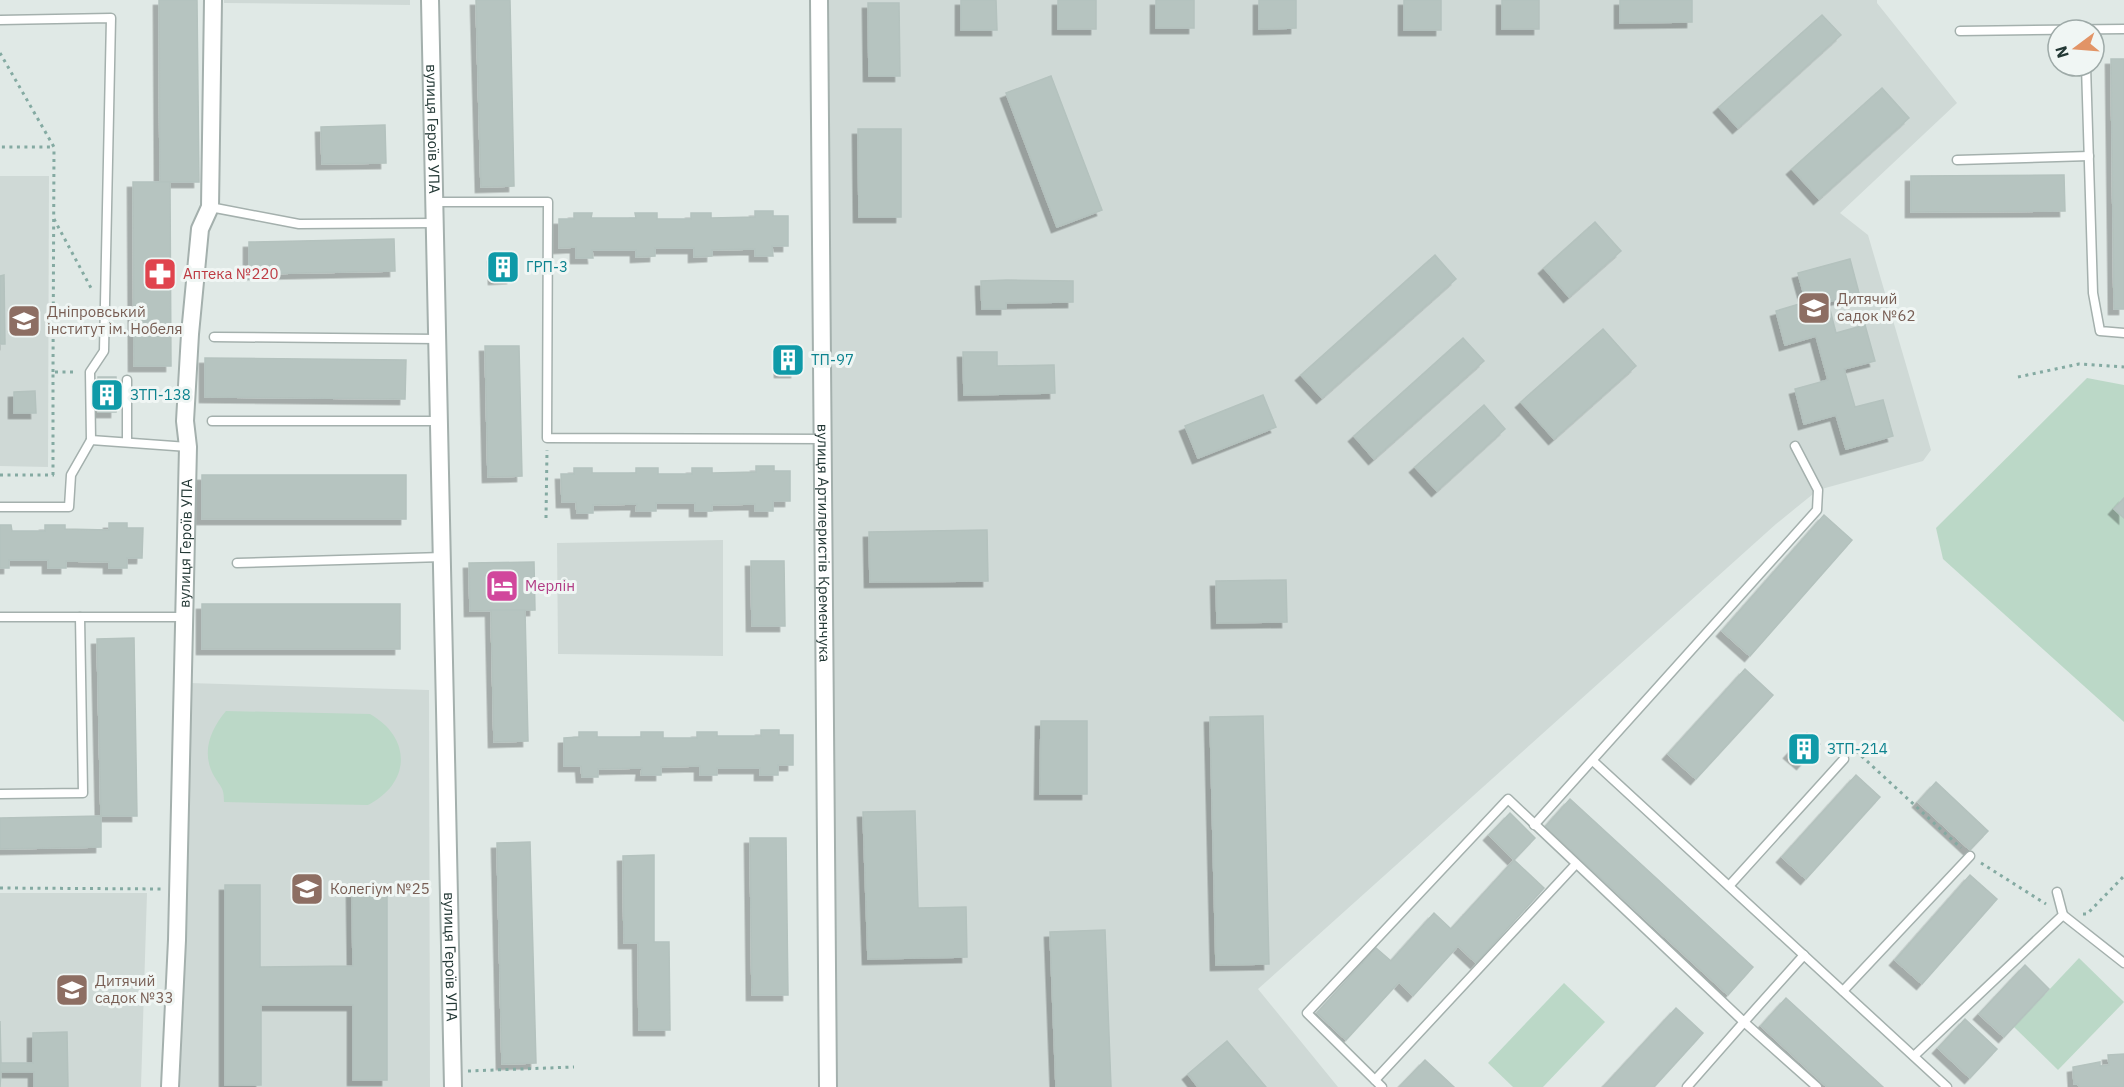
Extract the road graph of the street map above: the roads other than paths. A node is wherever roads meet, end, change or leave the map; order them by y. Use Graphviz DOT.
graph roads {
  1 [pos="213,0"];
  2 [pos="430,0"];
  3 [pos="819,0"];
  4 [pos="0,20"];
  5 [pos="2106,29"];
  6 [pos="2124,29"];
  7 [pos="2046,30"];
  8 [pos="1959,31"];
  9 [pos="2086,78"];
  10 [pos="2089,156"];
  11 [pos="1957,160"];
  12 [pos="435,202"];
  13 [pos="210,207"];
  14 [pos="435,223"];
  15 [pos="2124,333"];
  16 [pos="214,337"];
  17 [pos="438,339"];
  18 [pos="127,380"];
  19 [pos="212,421"];
  20 [pos="440,421"];
  21 [pos="823,439"];
  22 [pos="91,440"];
  23 [pos="127,442"];
  24 [pos="1795,446"];
  25 [pos="188,447"];
  26 [pos="0,507"];
  27 [pos="443,557"];
  28 [pos="237,563"];
  29 [pos="184,616"];
  30 [pos="0,617"];
  31 [pos="80,617"];
  32 [pos="1844,759"];
  33 [pos="1593,761"];
  34 [pos="0,794"];
  35 [pos="1534,825"];
  36 [pos="1970,856"];
  37 [pos="1576,864"];
  38 [pos="1729,886"];
  39 [pos="2057,892"];
  40 [pos="2063,915"];
  41 [pos="1804,955"];
  42 [pos="2124,963"];
  43 [pos="1843,991"];
  44 [pos="1744,1022"];
  45 [pos="1914,1056"];
  46 [pos="1378,1084"];
  47 [pos="170,1087"];
  48 [pos="453,1087"];
  49 [pos="828,1087"];
  50 [pos="1687,1087"];
  51 [pos="1816,1087"];
  52 [pos="1947,1087"];
  1 -- 13 [label="street, вулиця Героїв УПА"];
  2 -- 12 [label="street, вулиця Героїв УПА"];
  3 -- 21 [label="street, вулиця Артилеристів Кременчука"];
  4 -- 22 [label="lane"];
  5 -- 6 [label="lane"];
  7 -- 8 [label="lane"];
  9 -- 10 [label="lane"];
  10 -- 11 [label="lane"];
  10 -- 15 [label="lane"];
  12 -- 14 [label="street, вулиця Героїв УПА"];
  12 -- 21 [label="lane"];
  13 -- 14 [label="lane"];
  13 -- 25 [label="street, вулиця Героїв УПА"];
  14 -- 17 [label="street, вулиця Героїв УПА"];
  16 -- 17 [label="lane"];
  17 -- 20 [label="street, вулиця Героїв УПА"];
  18 -- 23 [label="lane"];
  19 -- 20 [label="lane"];
  20 -- 27 [label="street, вулиця Героїв УПА"];
  21 -- 49 [label="street, вулиця Артилеристів Кременчука"];
  22 -- 23 [label="lane"];
  22 -- 26 [label="lane"];
  23 -- 25 [label="lane"];
  24 -- 33 [label="lane"];
  25 -- 29 [label="street, вулиця Героїв УПА"];
  27 -- 28 [label="lane"];
  27 -- 48 [label="street, вулиця Героїв УПА"];
  29 -- 31 [label="lane"];
  29 -- 47 [label="street, вулиця Героїв УПА"];
  30 -- 31 [label="lane"];
  31 -- 34 [label="lane"];
  32 -- 38 [label="lane"];
  33 -- 35 [label="lane"];
  33 -- 38 [label="lane"];
  35 -- 37 [label="lane"];
  35 -- 46 [label="lane"];
  36 -- 43 [label="lane"];
  37 -- 44 [label="lane"];
  37 -- 46 [label="lane"];
  38 -- 41 [label="lane"];
  39 -- 40 [label="lane"];
  40 -- 42 [label="lane"];
  40 -- 45 [label="lane"];
  41 -- 43 [label="lane"];
  41 -- 44 [label="lane"];
  43 -- 45 [label="lane"];
  44 -- 50 [label="lane"];
  44 -- 51 [label="lane"];
  45 -- 52 [label="lane"];
}
